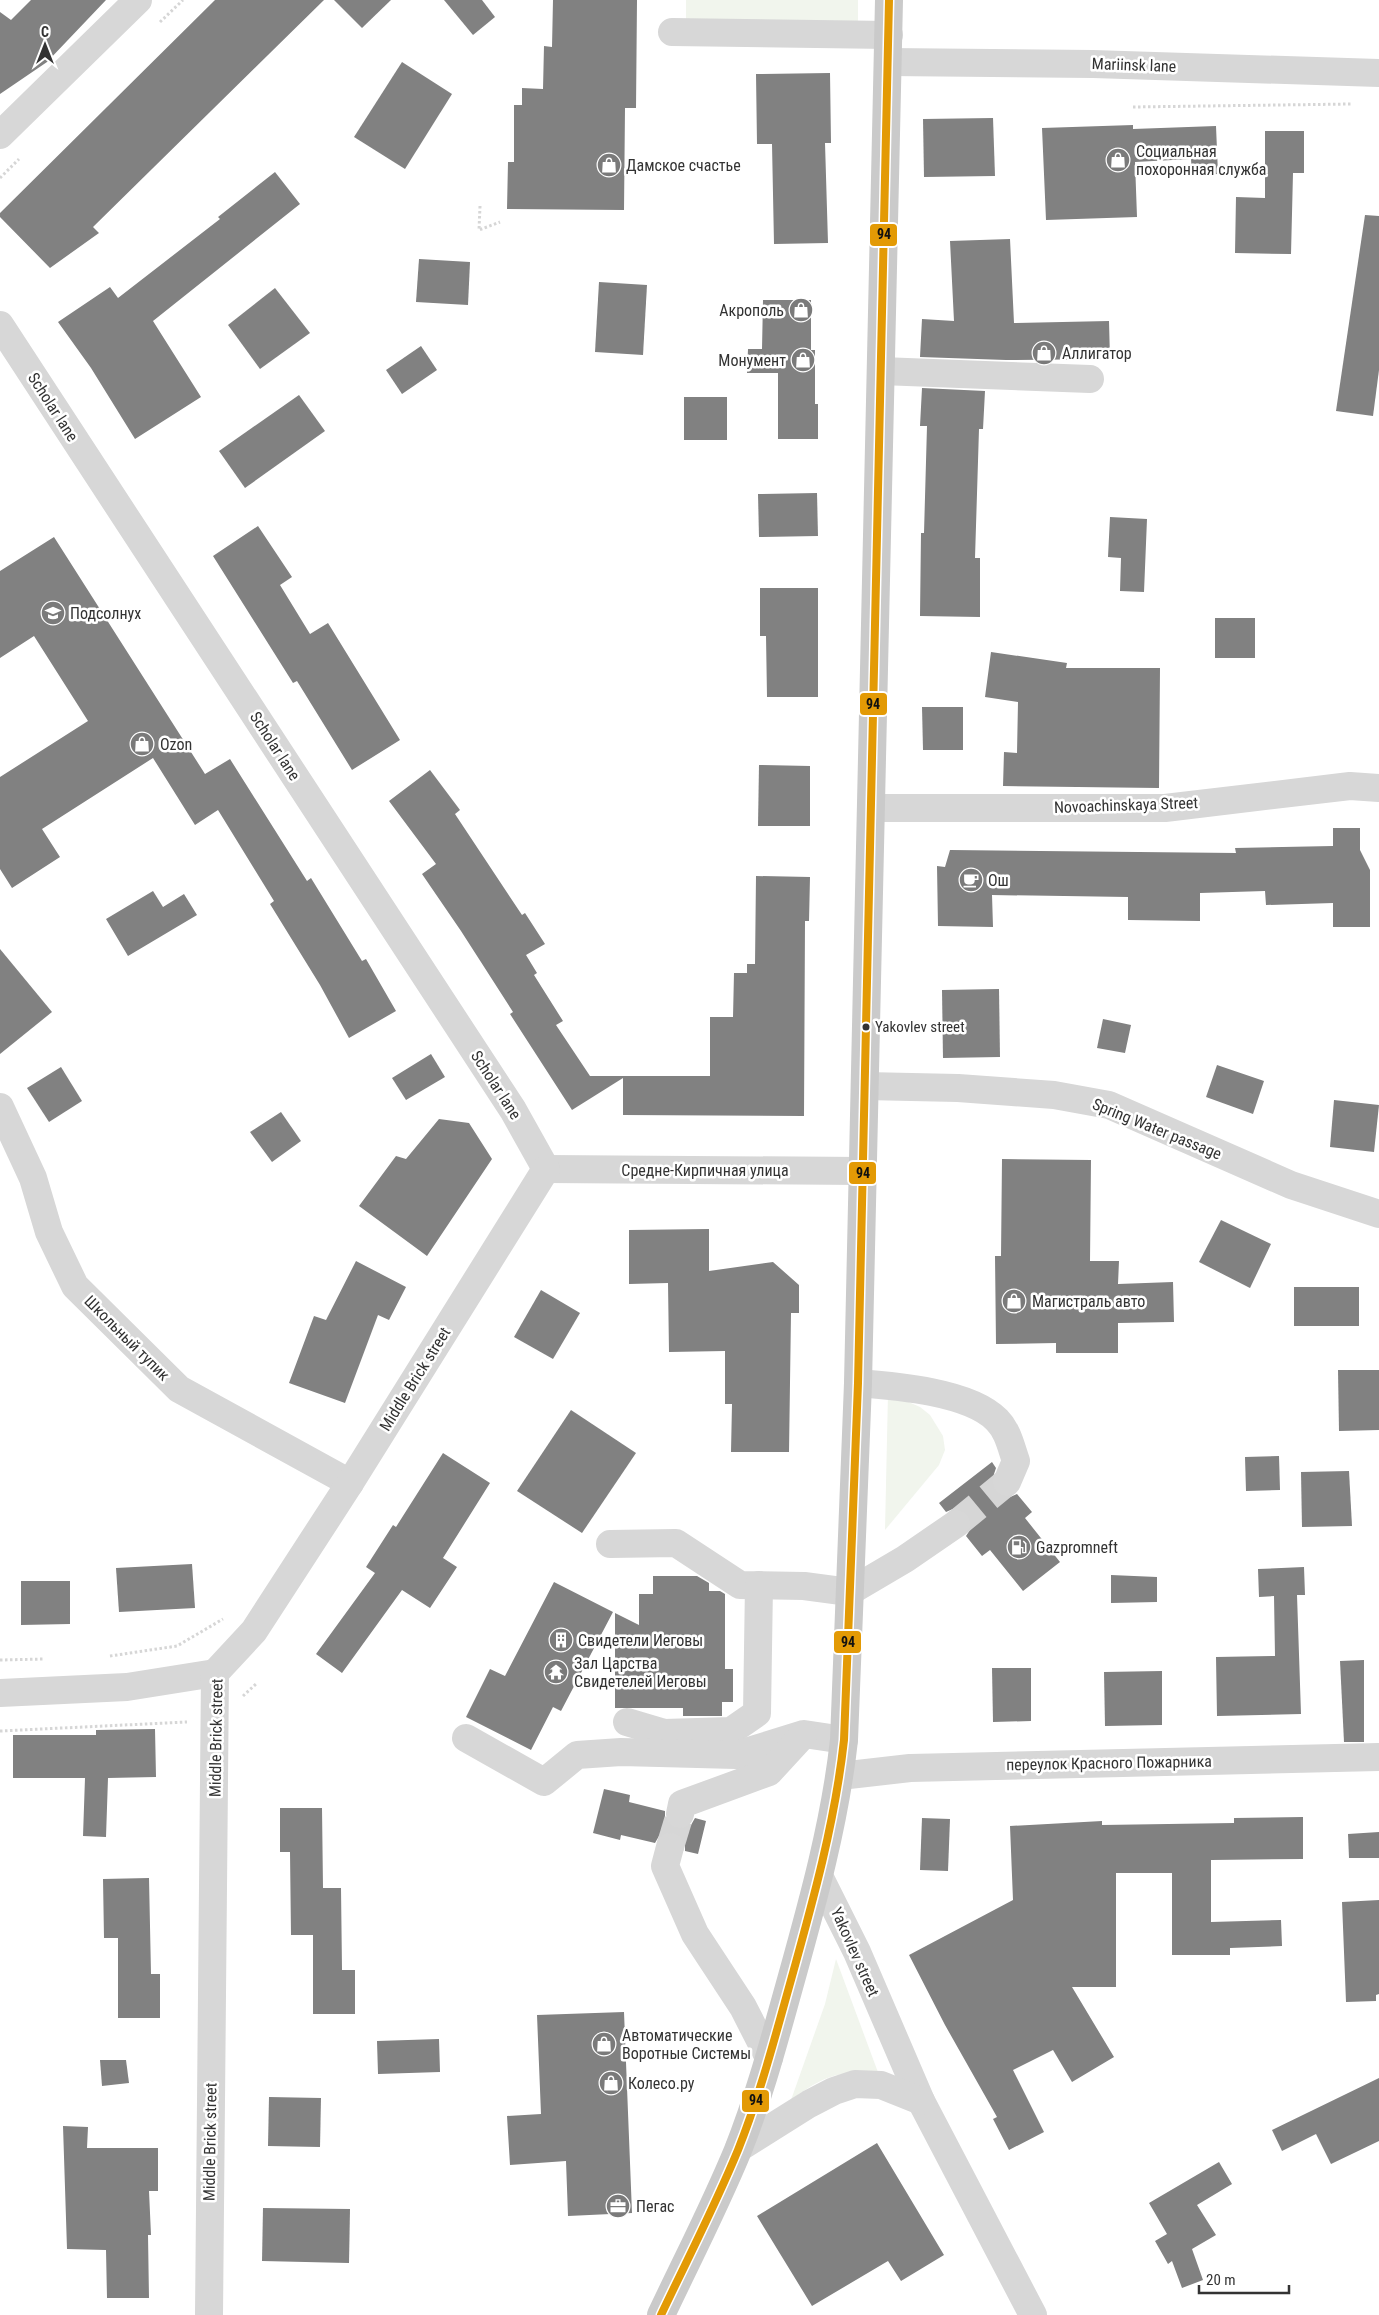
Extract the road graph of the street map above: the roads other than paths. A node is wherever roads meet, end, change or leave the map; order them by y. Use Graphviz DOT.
graph roads {
  1 [pos="138,0"];
  2 [pos="890,0"];
  3 [pos="672,32"];
  4 [pos="888,49"];
  5 [pos="1379,73"];
  6 [pos="0,135"];
  7 [pos="0,325"];
  8 [pos="881,371"];
  9 [pos="1090,379"];
  10 [pos="1379,788"];
  11 [pos="871,808"];
  12 [pos="865,1086"];
  13 [pos="0,1107"];
  14 [pos="546,1169"];
  15 [pos="863,1171"];
  16 [pos="1379,1214"];
  17 [pos="858,1383"];
  18 [pos="1008,1482"];
  19 [pos="350,1483"];
  20 [pos="956,1524"];
  21 [pos="610,1544"];
  22 [pos="759,1585"];
  23 [pos="849,1592"];
  24 [pos="215,1673"];
  25 [pos="0,1692"];
  26 [pos="627,1722"];
  27 [pos="804,1734"];
  28 [pos="466,1738"];
  29 [pos="844,1740"];
  30 [pos="1379,1757"];
  31 [pos="840,1776"];
  32 [pos="680,1814"];
  33 [pos="670,1847"];
  34 [pos="820,1878"];
  35 [pos="769,2058"];
  36 [pos="921,2101"];
  37 [pos="738,2148"];
  38 [pos="209,2315"];
  39 [pos="661,2315"];
  40 [pos="1033,2315"];
  1 -- 6 [label="street"];
  2 -- 4 [label="main road"];
  3 -- 4 [label="street, Mariinsk lane"];
  4 -- 5 [label="street, Mariinsk lane"];
  4 -- 8 [label="main road"];
  7 -- 14 [label="street, Scholar lane"];
  8 -- 9 [label="street"];
  8 -- 11 [label="main road"];
  10 -- 11 [label="street, Novoachinskaya Street"];
  11 -- 12 [label="main road"];
  12 -- 15 [label="main road"];
  12 -- 16 [label="street, Spring Water passage"];
  13 -- 19 [label="street, Школьный тупик"];
  14 -- 15 [label="street, Средне-Кирпичная улица"];
  14 -- 19 [label="street, Middle Brick street"];
  15 -- 17 [label="main road"];
  17 -- 18 [label="street"];
  17 -- 23 [label="main road"];
  19 -- 24 [label="street, Middle Brick street"];
  20 -- 23 [label="street"];
  21 -- 22 [label="street"];
  22 -- 23 [label="street"];
  22 -- 26 [label="street"];
  23 -- 29 [label="main road"];
  24 -- 25 [label="street"];
  24 -- 38 [label="street, Middle Brick street"];
  27 -- 28 [label="street"];
  27 -- 29 [label="street"];
  27 -- 32 [label="street"];
  29 -- 31 [label="main road"];
  30 -- 31 [label="street, переулок Красного Пожарника"];
  31 -- 34 [label="main road"];
  33 -- 35 [label="street"];
  34 -- 35 [label="main road"];
  34 -- 36 [label="street, Yakovlev street"];
  35 -- 37 [label="main road"];
  36 -- 37 [label="street"];
  36 -- 40 [label="street, Yakovlev street"];
  37 -- 39 [label="main road"];
}
